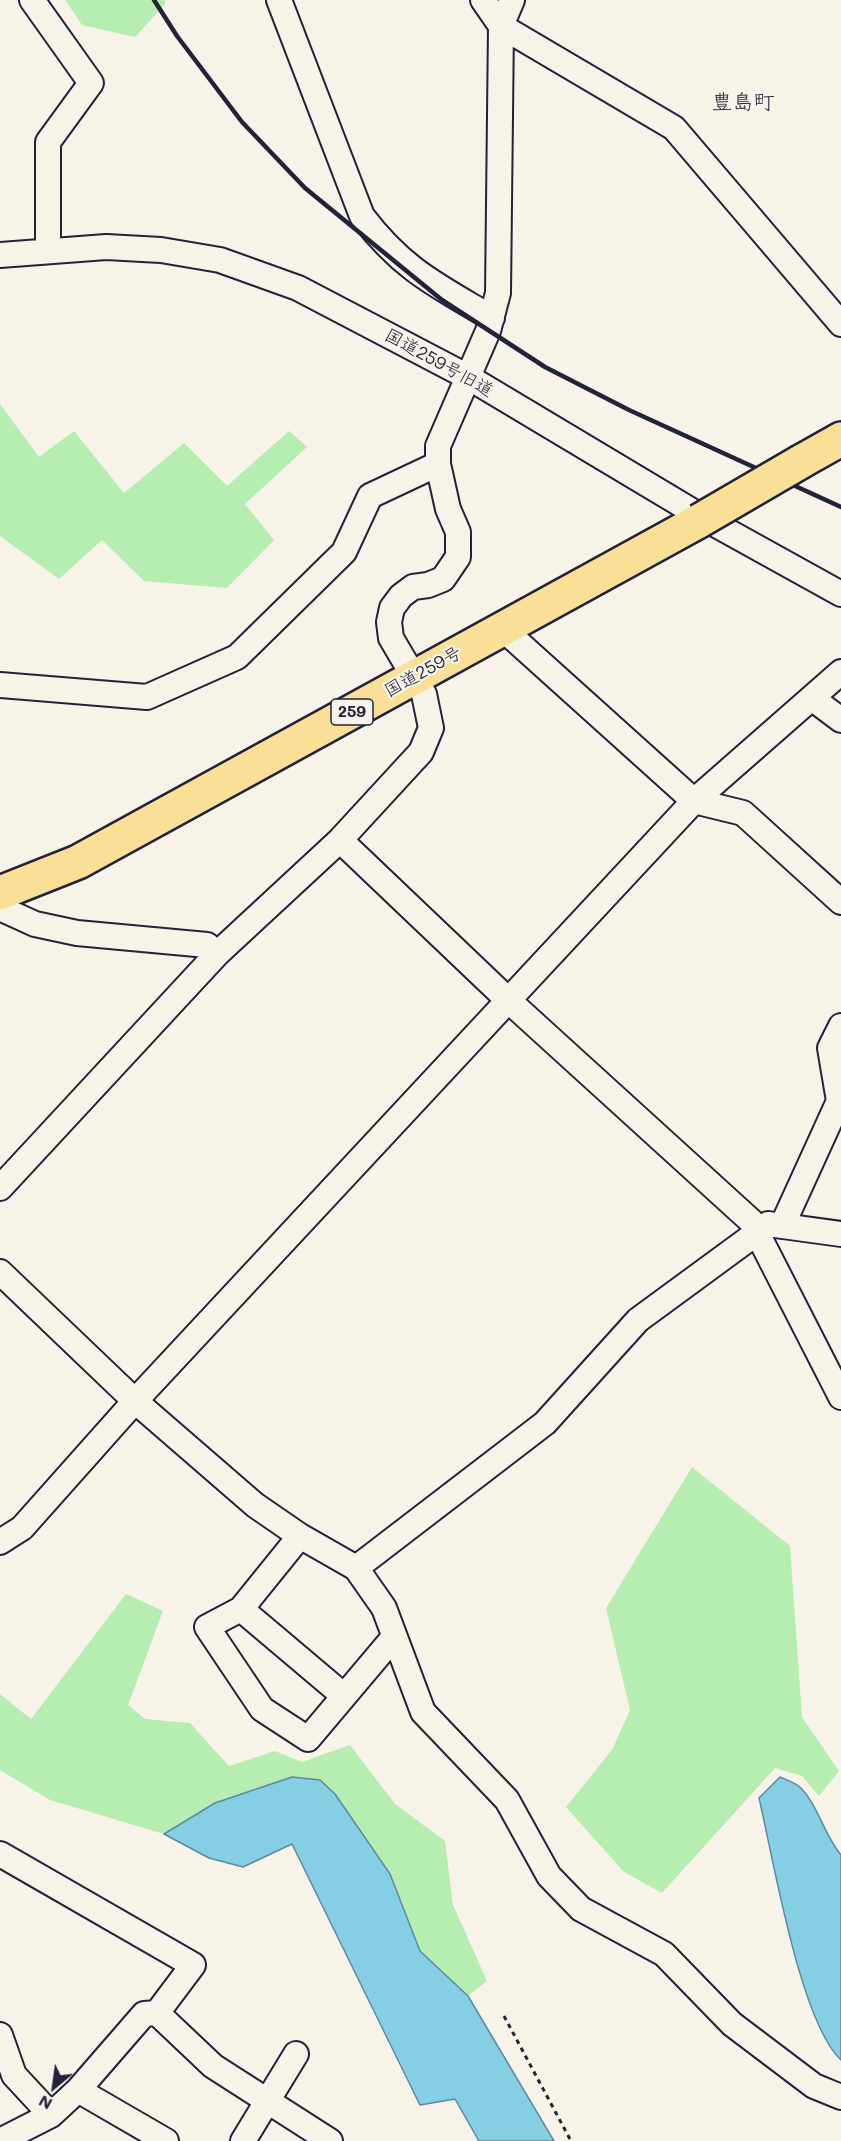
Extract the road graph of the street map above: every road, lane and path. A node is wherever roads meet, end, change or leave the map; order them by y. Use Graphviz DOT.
graph roads {
  1 [pos="32,0"];
  2 [pos="483,0"];
  3 [pos="512,0"];
  4 [pos="284,2"];
  5 [pos="501,26"];
  6 [pos="48,249"];
  7 [pos="0,255"];
  8 [pos="492,318"];
  9 [pos="841,324"];
  10 [pos="468,377"];
  11 [pos="841,439"];
  12 [pos="438,464"];
  13 [pos="841,594"];
  14 [pos="504,626"];
  15 [pos="841,672"];
  16 [pos="414,678"];
  17 [pos="0,686"];
  18 [pos="813,699"];
  19 [pos="841,720"];
  20 [pos="694,801"];
  21 [pos="340,840"];
  22 [pos="2,901"];
  23 [pos="841,902"];
  24 [pos="217,954"];
  25 [pos="508,1000"];
  26 [pos="841,1026"];
  27 [pos="0,1188"];
  28 [pos="755,1226"];
  29 [pos="782,1226"];
  30 [pos="841,1234"];
  31 [pos="0,1272"];
  32 [pos="841,1398"];
  33 [pos="135,1401"];
  34 [pos="300,1536"];
  35 [pos="0,1542"];
  36 [pos="356,1568"];
  37 [pos="241,1609"];
  38 [pos="394,1637"];
  39 [pos="345,1696"];
  40 [pos="0,1854"];
  41 [pos="157,2013"];
  42 [pos="504,2016"];
  43 [pos="0,2035"];
  44 [pos="296,2054"];
  45 [pos="78,2090"];
  46 [pos="841,2097"];
  47 [pos="268,2099"];
  48 [pos="51,2115"];
  49 [pos="0,2141"];
  50 [pos="165,2141"];
  51 [pos="243,2141"];
  52 [pos="330,2141"];
  53 [pos="571,2141"];
  1 -- 6 [label="street"];
  2 -- 5 [label="street"];
  3 -- 5 [label="street"];
  4 -- 8 [label="street"];
  5 -- 8 [label="street"];
  5 -- 9 [label="street"];
  6 -- 7 [label="street, 国道259号旧道"];
  6 -- 10 [label="street, 国道259号旧道"];
  8 -- 10 [label="street"];
  10 -- 12 [label="street"];
  10 -- 13 [label="street, 国道259号旧道"];
  11 -- 14 [label="highway, 国道259号 / 259, bridge"];
  12 -- 16 [label="street"];
  12 -- 17 [label="street"];
  14 -- 16 [label="highway, 国道259号 / 259"];
  14 -- 20 [label="street"];
  15 -- 18 [label="street"];
  16 -- 21 [label="street"];
  16 -- 22 [label="highway, 国道259号 / 259"];
  18 -- 19 [label="street"];
  18 -- 20 [label="street"];
  20 -- 23 [label="street"];
  20 -- 25 [label="street"];
  21 -- 24 [label="street"];
  21 -- 25 [label="street"];
  22 -- 24 [label="street"];
  24 -- 27 [label="street"];
  25 -- 28 [label="street"];
  25 -- 33 [label="street"];
  26 -- 29 [label="street"];
  28 -- 29 [label="street"];
  28 -- 32 [label="street"];
  28 -- 36 [label="street"];
  29 -- 30 [label="street"];
  31 -- 33 [label="street"];
  33 -- 34 [label="street"];
  33 -- 35 [label="street"];
  34 -- 36 [label="street"];
  34 -- 37 [label="street"];
  36 -- 38 [label="street"];
  37 -- 39 [label="street"];
  37 -- 39 [label="street"];
  38 -- 39 [label="street"];
  38 -- 46 [label="street"];
  40 -- 41 [label="street"];
  41 -- 45 [label="street"];
  41 -- 47 [label="street"];
  42 -- 53 [label="path"];
  43 -- 48 [label="street"];
  44 -- 47 [label="street"];
  45 -- 48 [label="street"];
  45 -- 50 [label="street"];
  47 -- 51 [label="street"];
  47 -- 52 [label="street"];
  48 -- 49 [label="street"];
}
